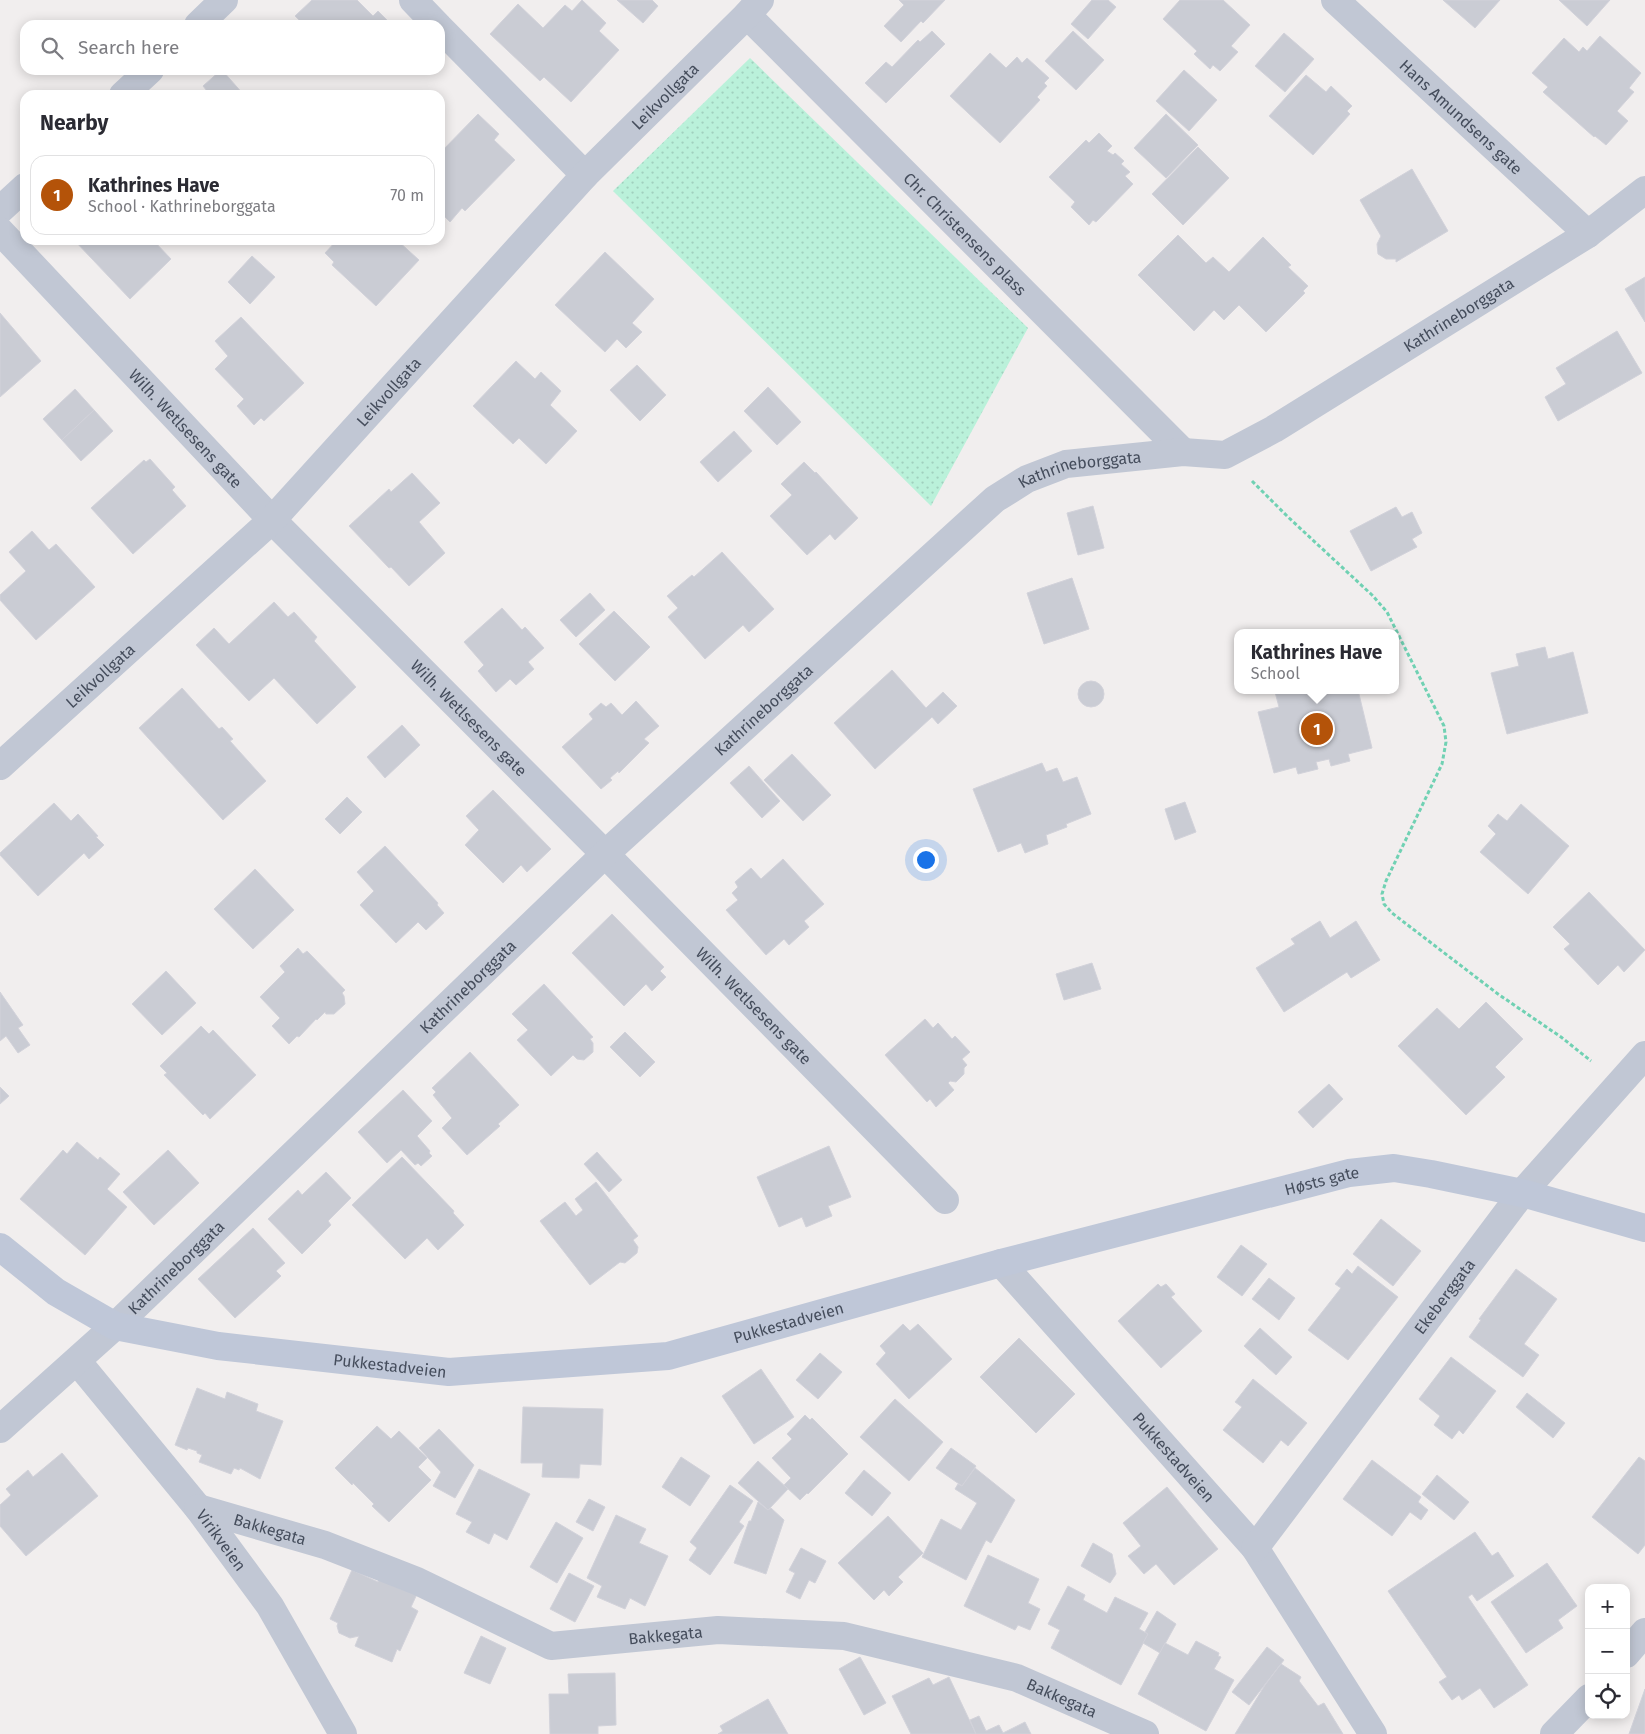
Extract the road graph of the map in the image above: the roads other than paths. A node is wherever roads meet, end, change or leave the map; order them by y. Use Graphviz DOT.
graph roads {
  1 [pos="224,0"];
  2 [pos="413,0"];
  3 [pos="1335,0"];
  4 [pos="753,7"];
  5 [pos="203,20"];
  6 [pos="433,20"];
  7 [pos="445,32"];
  8 [pos="145,75"];
  9 [pos="128,90"];
  10 [pos="586,175"];
  11 [pos="1645,190"];
  12 [pos="20,192"];
  13 [pos="0,210"];
  14 [pos="0,231"];
  15 [pos="1588,234"];
  16 [pos="1182,452"];
  17 [pos="272,520"];
  18 [pos="0,766"];
  19 [pos="605,854"];
  20 [pos="1645,1055"];
  21 [pos="1522,1193"];
  22 [pos="945,1200"];
  23 [pos="1645,1228"];
  24 [pos="0,1247"];
  25 [pos="1001,1263"];
  26 [pos="115,1326"];
  27 [pos="77,1361"];
  28 [pos="0,1429"];
  29 [pos="198,1508"];
  30 [pos="1254,1548"];
  31 [pos="1645,1632"];
  32 [pos="1630,1649"];
  33 [pos="1585,1702"];
  34 [pos="343,1734"];
  35 [pos="1145,1734"];
  36 [pos="1373,1734"];
  37 [pos="1554,1734"];
  1 -- 5 [label="street"];
  2 -- 6 [label="street"];
  3 -- 15 [label="street, Hans Amundsens gate"];
  4 -- 10 [label="street, Leikvollgata"];
  4 -- 16 [label="street, Chr. Christensens plass"];
  7 -- 10 [label="street"];
  8 -- 9 [label="street"];
  10 -- 17 [label="street, Leikvollgata"];
  11 -- 15 [label="street, Kathrineborggata"];
  12 -- 13 [label="street"];
  14 -- 17 [label="street, Wilh. Wetlsesens gate"];
  15 -- 16 [label="street, Kathrineborggata"];
  16 -- 19 [label="street, Kathrineborggata"];
  17 -- 18 [label="street, Leikvollgata"];
  17 -- 19 [label="street, Wilh. Wetlsesens gate"];
  19 -- 22 [label="street, Wilh. Wetlsesens gate"];
  19 -- 26 [label="street, Kathrineborggata"];
  20 -- 21 [label="street, Ekeberggata"];
  21 -- 23 [label="main road, Høsts gate"];
  21 -- 25 [label="main road, Høsts gate"];
  21 -- 30 [label="street, Ekeberggata"];
  24 -- 26 [label="main road, Pukkestadveien"];
  25 -- 26 [label="main road, Pukkestadveien"];
  25 -- 30 [label="street, Pukkestadveien"];
  26 -- 27 [label="street, Kathrineborggata"];
  27 -- 28 [label="street, Kathrineborggata"];
  27 -- 29 [label="street, Virikveien"];
  29 -- 34 [label="street, Virikveien"];
  29 -- 35 [label="street, Bakkegata"];
  30 -- 36 [label="street, Pukkestadveien"];
  31 -- 32 [label="street"];
  33 -- 37 [label="street"];
}
